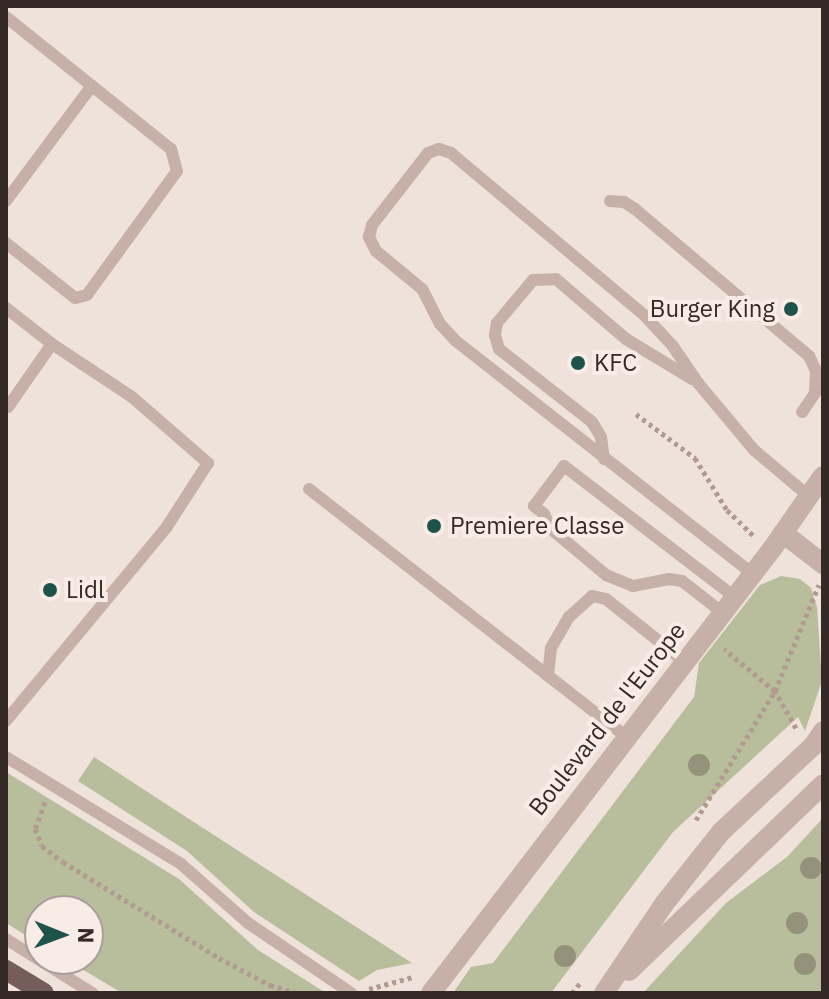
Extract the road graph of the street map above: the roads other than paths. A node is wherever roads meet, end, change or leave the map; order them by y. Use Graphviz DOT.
graph roads {
  1 [pos="8,25"];
  2 [pos="91,87"];
  3 [pos="6,201"];
  4 [pos="610,201"];
  5 [pos="6,243"];
  6 [pos="6,308"];
  7 [pos="52,344"];
  8 [pos="698,383"];
  9 [pos="8,407"];
  10 [pos="802,412"];
  11 [pos="604,459"];
  12 [pos="823,476"];
  13 [pos="309,489"];
  14 [pos="811,498"];
  15 [pos="778,541"];
  16 [pos="823,564"];
  17 [pos="753,574"];
  18 [pos="729,605"];
  19 [pos="685,662"];
  20 [pos="548,676"];
  21 [pos="6,721"];
  22 [pos="626,737"];
  23 [pos="818,739"];
  24 [pos="6,757"];
  25 [pos="823,784"];
  26 [pos="6,939"];
  27 [pos="6,970"];
  28 [pos="44,993"];
  29 [pos="92,993"];
  30 [pos="351,993"];
  31 [pos="431,993"];
  32 [pos="605,993"];
  1 -- 2 [label="lane"];
  2 -- 3 [label="lane"];
  2 -- 5 [label="lane"];
  4 -- 10 [label="lane"];
  6 -- 7 [label="lane"];
  7 -- 9 [label="lane"];
  7 -- 21 [label="lane"];
  8 -- 11 [label="lane"];
  8 -- 11 [label="lane"];
  8 -- 14 [label="lane"];
  11 -- 17 [label="lane"];
  12 -- 14 [label="street, Boulevard de l'Europe"];
  13 -- 20 [label="lane"];
  14 -- 15 [label="street, Boulevard de l'Europe"];
  15 -- 16 [label="street"];
  15 -- 17 [label="street, Boulevard de l'Europe"];
  17 -- 18 [label="street, Boulevard de l'Europe"];
  18 -- 18 [label="lane"];
  18 -- 19 [label="street, Boulevard de l'Europe"];
  19 -- 20 [label="lane"];
  19 -- 22 [label="street, Boulevard de l'Europe"];
  20 -- 22 [label="lane"];
  22 -- 31 [label="street, Boulevard de l'Europe"];
  23 -- 32 [label="street"];
  24 -- 30 [label="lane"];
  25 -- 32 [label="street"];
  26 -- 29 [label="lane"];
  27 -- 28 [label="main road"];
}
